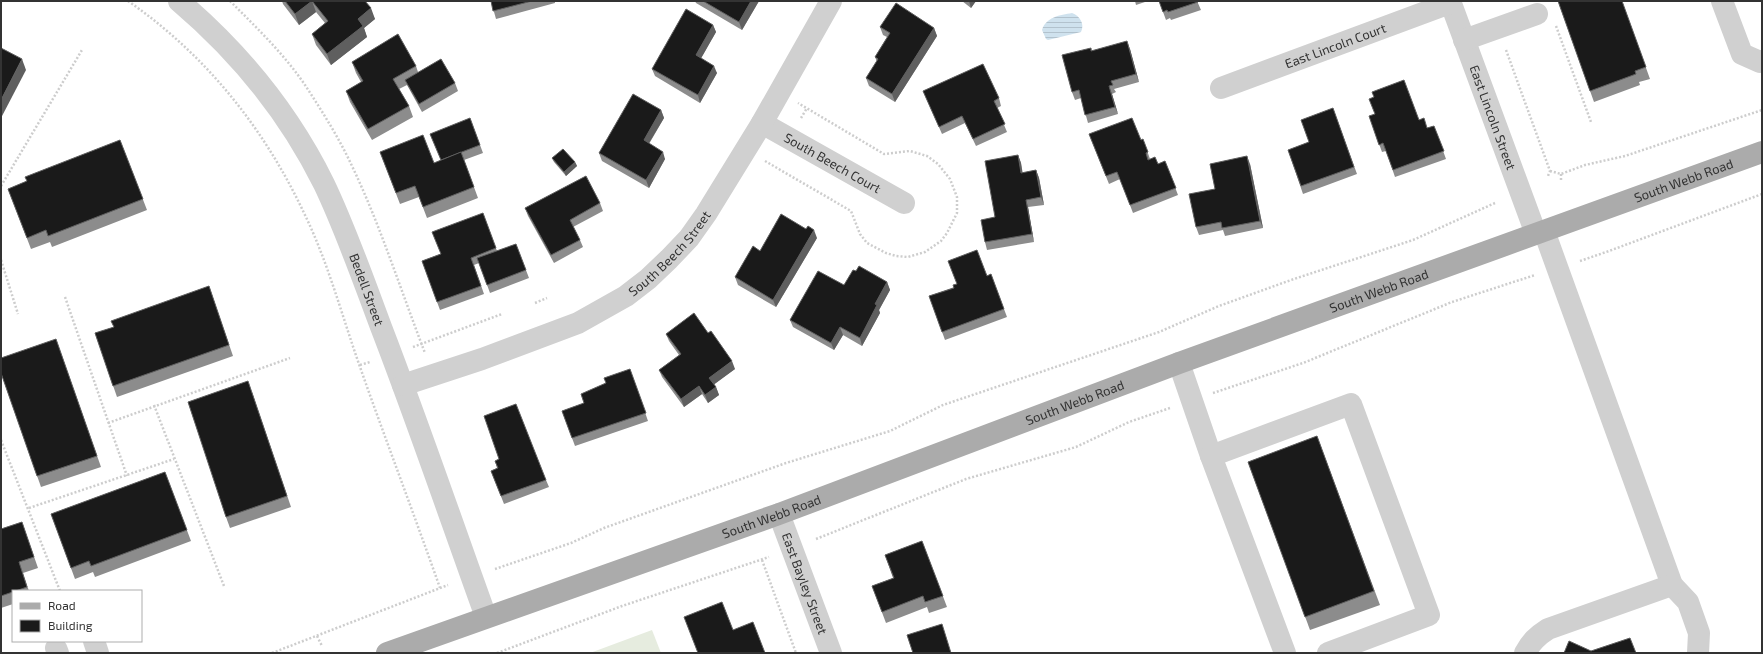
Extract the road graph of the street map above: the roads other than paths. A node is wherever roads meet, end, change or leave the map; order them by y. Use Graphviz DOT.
graph roads {
  1 [pos="179,1"];
  2 [pos="831,1"];
  3 [pos="1722,1"];
  4 [pos="1450,2"];
  5 [pos="1546,19"];
  6 [pos="1464,40"];
  7 [pos="1762,61"];
  8 [pos="1221,88"];
  9 [pos="762,123"];
  10 [pos="1762,152"];
  11 [pos="904,203"];
  12 [pos="1540,232"];
  13 [pos="1180,363"];
  14 [pos="403,385"];
  15 [pos="1211,456"];
  16 [pos="779,514"];
  17 [pos="1672,584"];
  18 [pos="486,617"];
  19 [pos="94,642"];
  20 [pos="98,653"];
  21 [pos="387,653"];
  22 [pos="831,653"];
  23 [pos="1284,653"];
  24 [pos="1328,653"];
  25 [pos="1525,653"];
  26 [pos="1698,653"];
  1 -- 14 [label="street, Bedell Street"];
  2 -- 9 [label="street, South Beech Street"];
  3 -- 7 [label="street"];
  4 -- 6 [label="street, East Lincoln Street"];
  4 -- 8 [label="street, East Lincoln Court"];
  5 -- 6 [label="street"];
  6 -- 12 [label="street, East Lincoln Street"];
  9 -- 11 [label="street, South Beech Court"];
  9 -- 14 [label="street, South Beech Street"];
  10 -- 12 [label="main road, South Webb Road"];
  12 -- 13 [label="main road, South Webb Road"];
  12 -- 17 [label="street, East Lincoln Street"];
  13 -- 15 [label="street"];
  13 -- 16 [label="main road, South Webb Road"];
  14 -- 18 [label="street, Bedell Street"];
  15 -- 23 [label="street"];
  15 -- 24 [label="street"];
  16 -- 18 [label="main road, South Webb Road"];
  16 -- 22 [label="street, East Bayley Street"];
  17 -- 25 [label="street"];
  17 -- 26 [label="street"];
  18 -- 21 [label="main road, South Webb Road"];
  19 -- 20 [label="street"];
}
